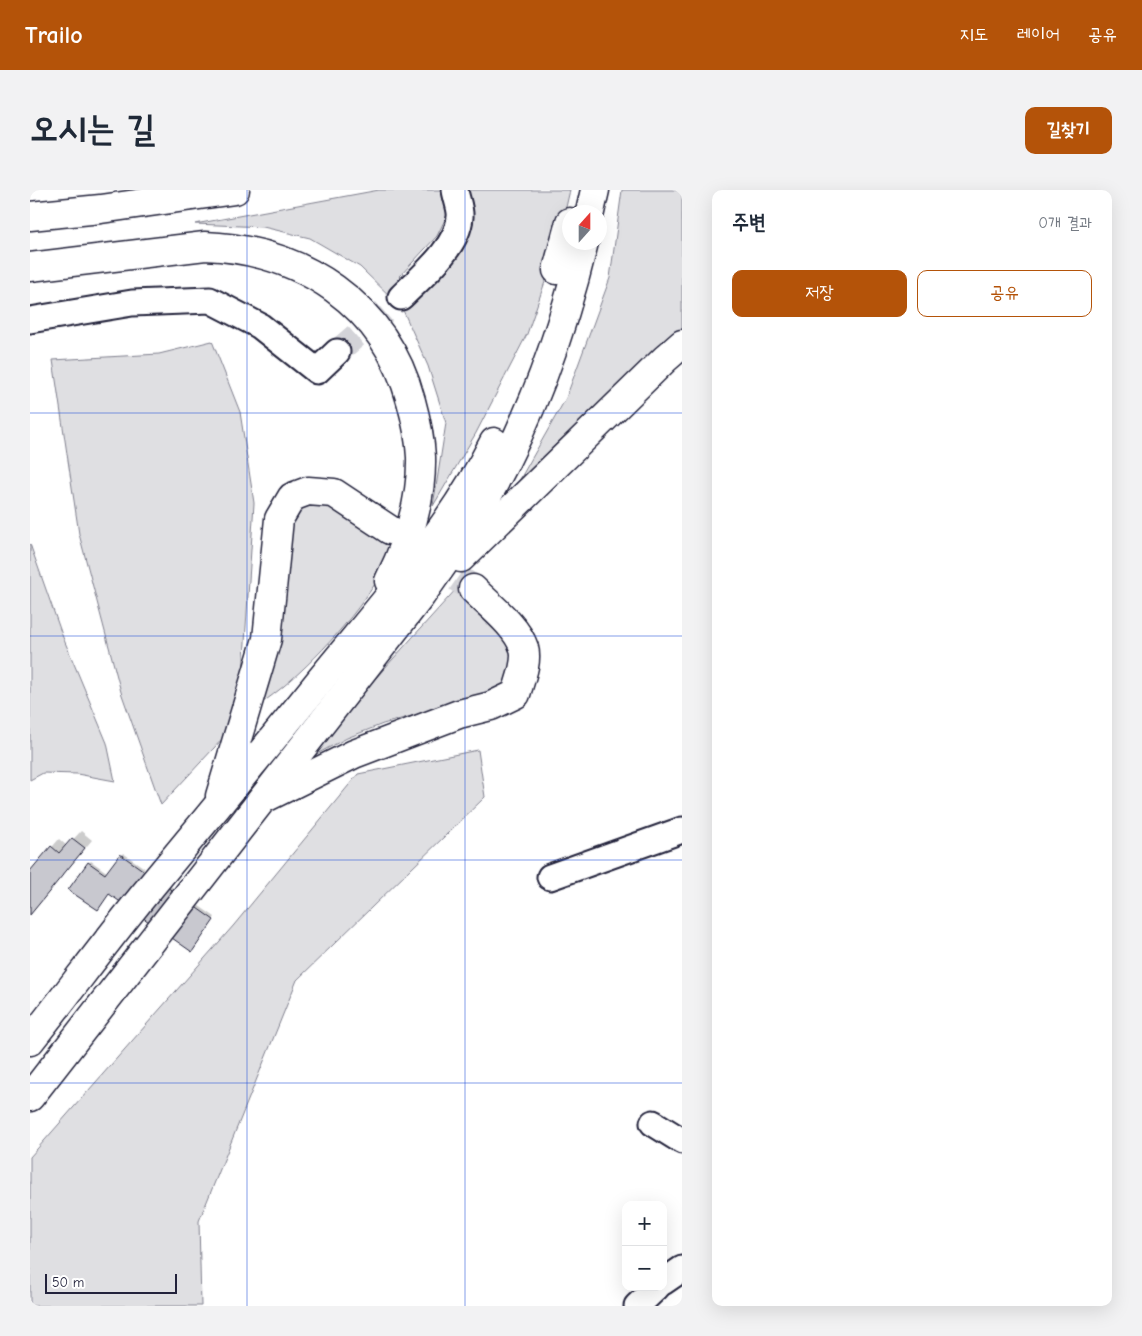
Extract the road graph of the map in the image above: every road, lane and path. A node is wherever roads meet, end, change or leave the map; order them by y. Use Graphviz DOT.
graph roads {
  1 [pos="235,190"];
  2 [pos="455,190"];
  3 [pos="576,190"];
  4 [pos="595,190"];
  5 [pos="573,205"];
  6 [pos="592,205"];
  7 [pos="30,216"];
  8 [pos="563,250"];
  9 [pos="582,250"];
  10 [pos="30,266"];
  11 [pos="401,297"];
  12 [pos="30,320"];
  13 [pos="682,344"];
  14 [pos="337,352"];
  15 [pos="390,530"];
  16 [pos="473,589"];
  17 [pos="420,597"];
  18 [pos="369,620"];
  19 [pos="261,799"];
  20 [pos="216,809"];
  21 [pos="682,830"];
  22 [pos="550,878"];
  23 [pos="30,1040"];
  24 [pos="30,1097"];
  25 [pos="653,1123"];
  26 [pos="682,1141"];
  27 [pos="682,1270"];
  28 [pos="667,1279"];
  29 [pos="653,1291"];
  30 [pos="637,1306"];
  1 -- 7 [label="highway"];
  2 -- 11 [label="street"];
  3 -- 5 [label="highway"];
  4 -- 6 [label="highway"];
  8 -- 18 [label="highway"];
  9 -- 17 [label="highway"];
  10 -- 18 [label="highway"];
  12 -- 14 [label="street"];
  13 -- 17 [label="highway"];
  15 -- 20 [label="highway"];
  16 -- 19 [label="highway"];
  17 -- 19 [label="highway"];
  18 -- 20 [label="highway"];
  19 -- 24 [label="highway"];
  20 -- 23 [label="highway"];
  21 -- 22 [label="street"];
  25 -- 26 [label="street"];
  27 -- 28 [label="street"];
  29 -- 30 [label="street"];
}
